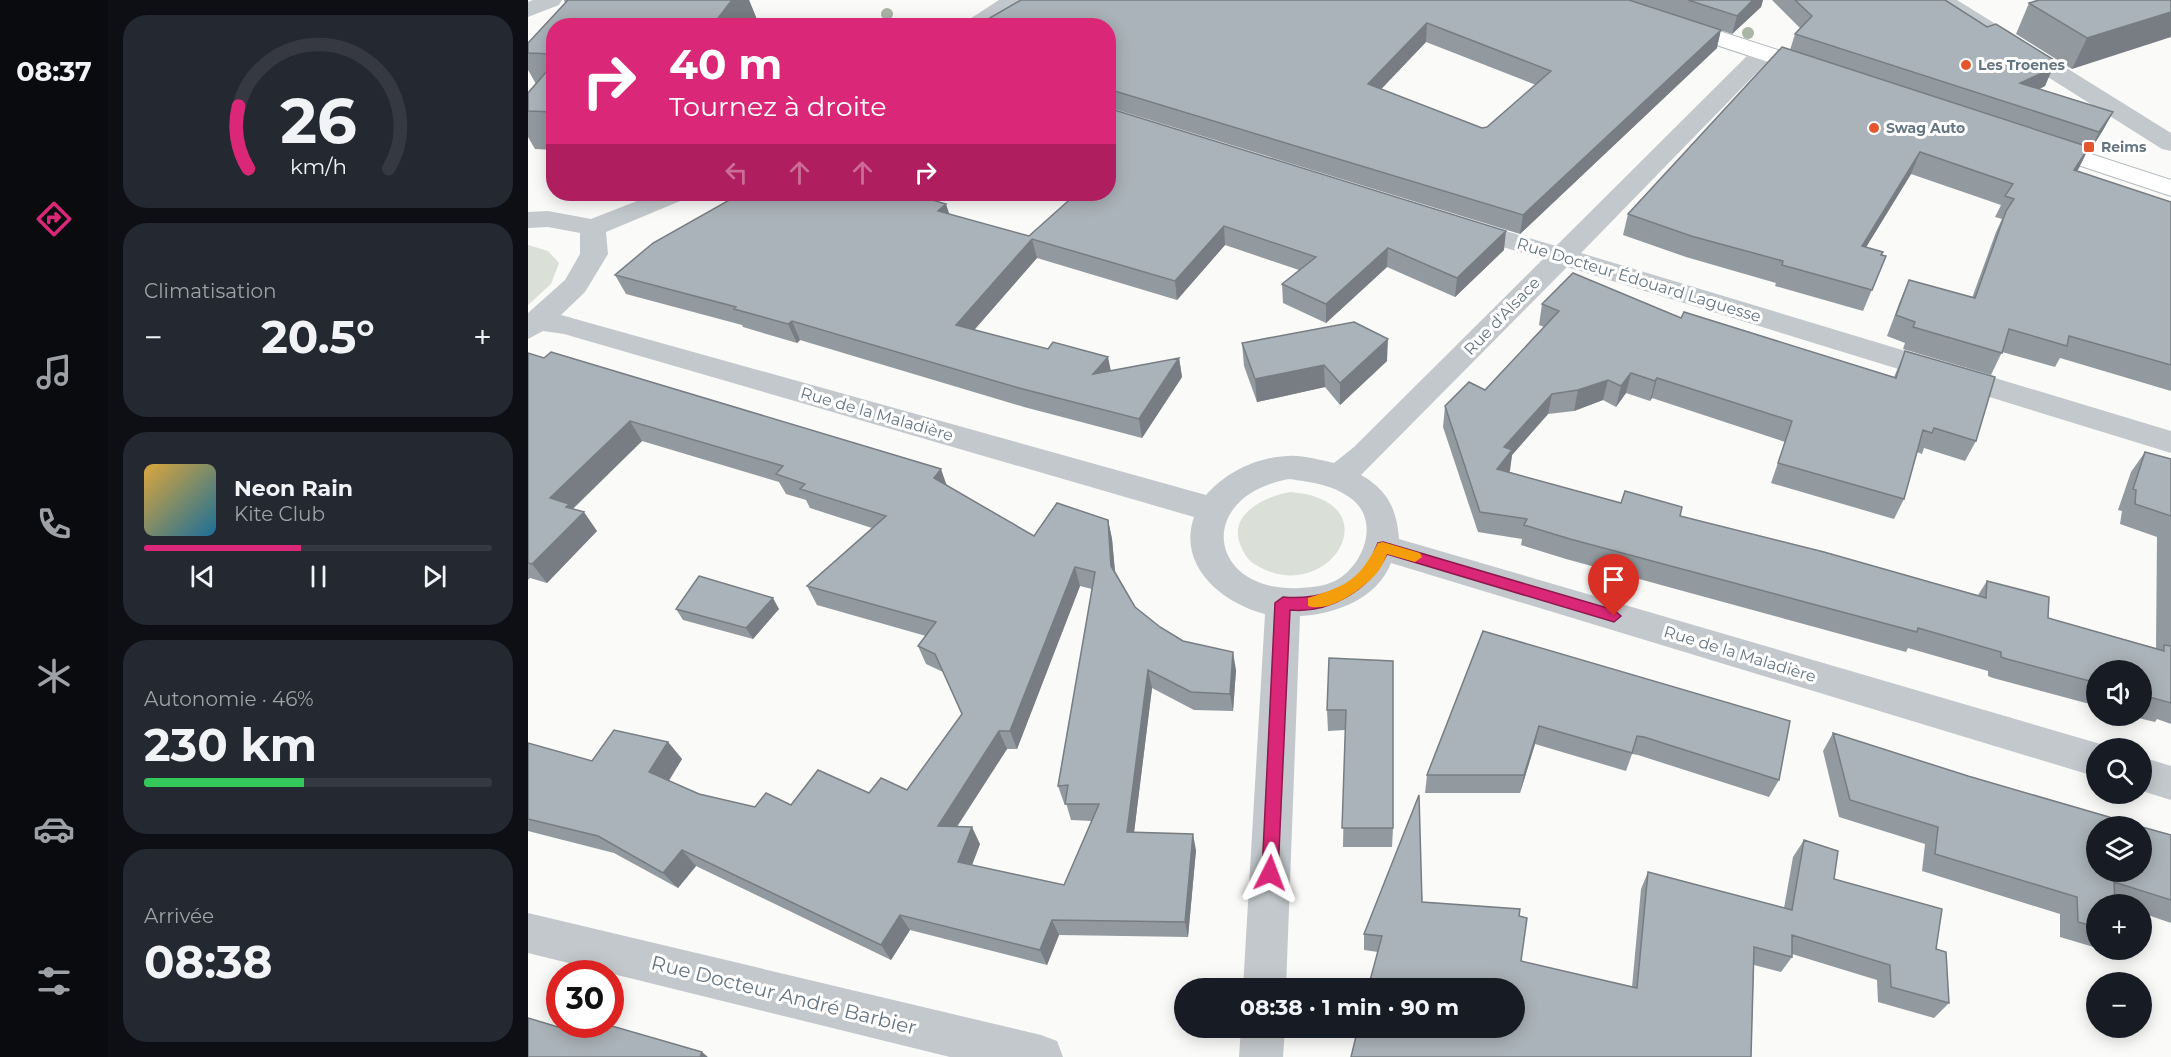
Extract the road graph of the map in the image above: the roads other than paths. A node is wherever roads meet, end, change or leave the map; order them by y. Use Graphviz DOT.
graph roads {
  1 [pos="551,0"];
  2 [pos="1016,0"];
  3 [pos="1602,0"];
  4 [pos="1942,0"];
  5 [pos="528,10"];
  6 [pos="984,18"];
  7 [pos="1763,53"];
  8 [pos="1843,79"];
  9 [pos="2024,139"];
  10 [pos="2171,144"];
  11 [pos="2171,188"];
  12 [pos="659,201"];
  13 [pos="1436,218"];
  14 [pos="528,220"];
  15 [pos="593,228"];
  16 [pos="1560,257"];
  17 [pos="534,325"];
  18 [pos="2171,442"];
  19 [pos="1340,475"];
  20 [pos="1214,510"];
  21 [pos="1383,547"];
  22 [pos="1283,603"];
  23 [pos="2086,757"];
  24 [pos="2152,777"];
  25 [pos="2171,783"];
  26 [pos="528,933"];
  27 [pos="1264,978"];
  28 [pos="1262,1038"];
  29 [pos="1041,1057"];
  30 [pos="1261,1057"];
  1 -- 5 [label="street"];
  2 -- 6 [label="street"];
  3 -- 7 [label="main road"];
  4 -- 10 [label="street"];
  7 -- 8 [label="main road"];
  7 -- 16 [label="street, Rue d'Alsace"];
  9 -- 11 [label="main road"];
  12 -- 15 [label="street"];
  13 -- 16 [label="street, Rue Docteur Édouard Laguesse"];
  14 -- 15 [label="street"];
  15 -- 17 [label="street"];
  16 -- 18 [label="street, Rue Docteur Édouard Laguesse"];
  16 -- 19 [label="street, Rue d'Alsace"];
  17 -- 20 [label="street, Rue de la Maladière"];
  19 -- 20 [label="street"];
  19 -- 21 [label="street"];
  20 -- 22 [label="street"];
  21 -- 22 [label="street"];
  21 -- 23 [label="street, Rue de la Maladière"];
  22 -- 27 [label="street"];
  24 -- 25 [label="street"];
  26 -- 29 [label="street, Rue Docteur André Barbier"];
  28 -- 30 [label="street"];
}
